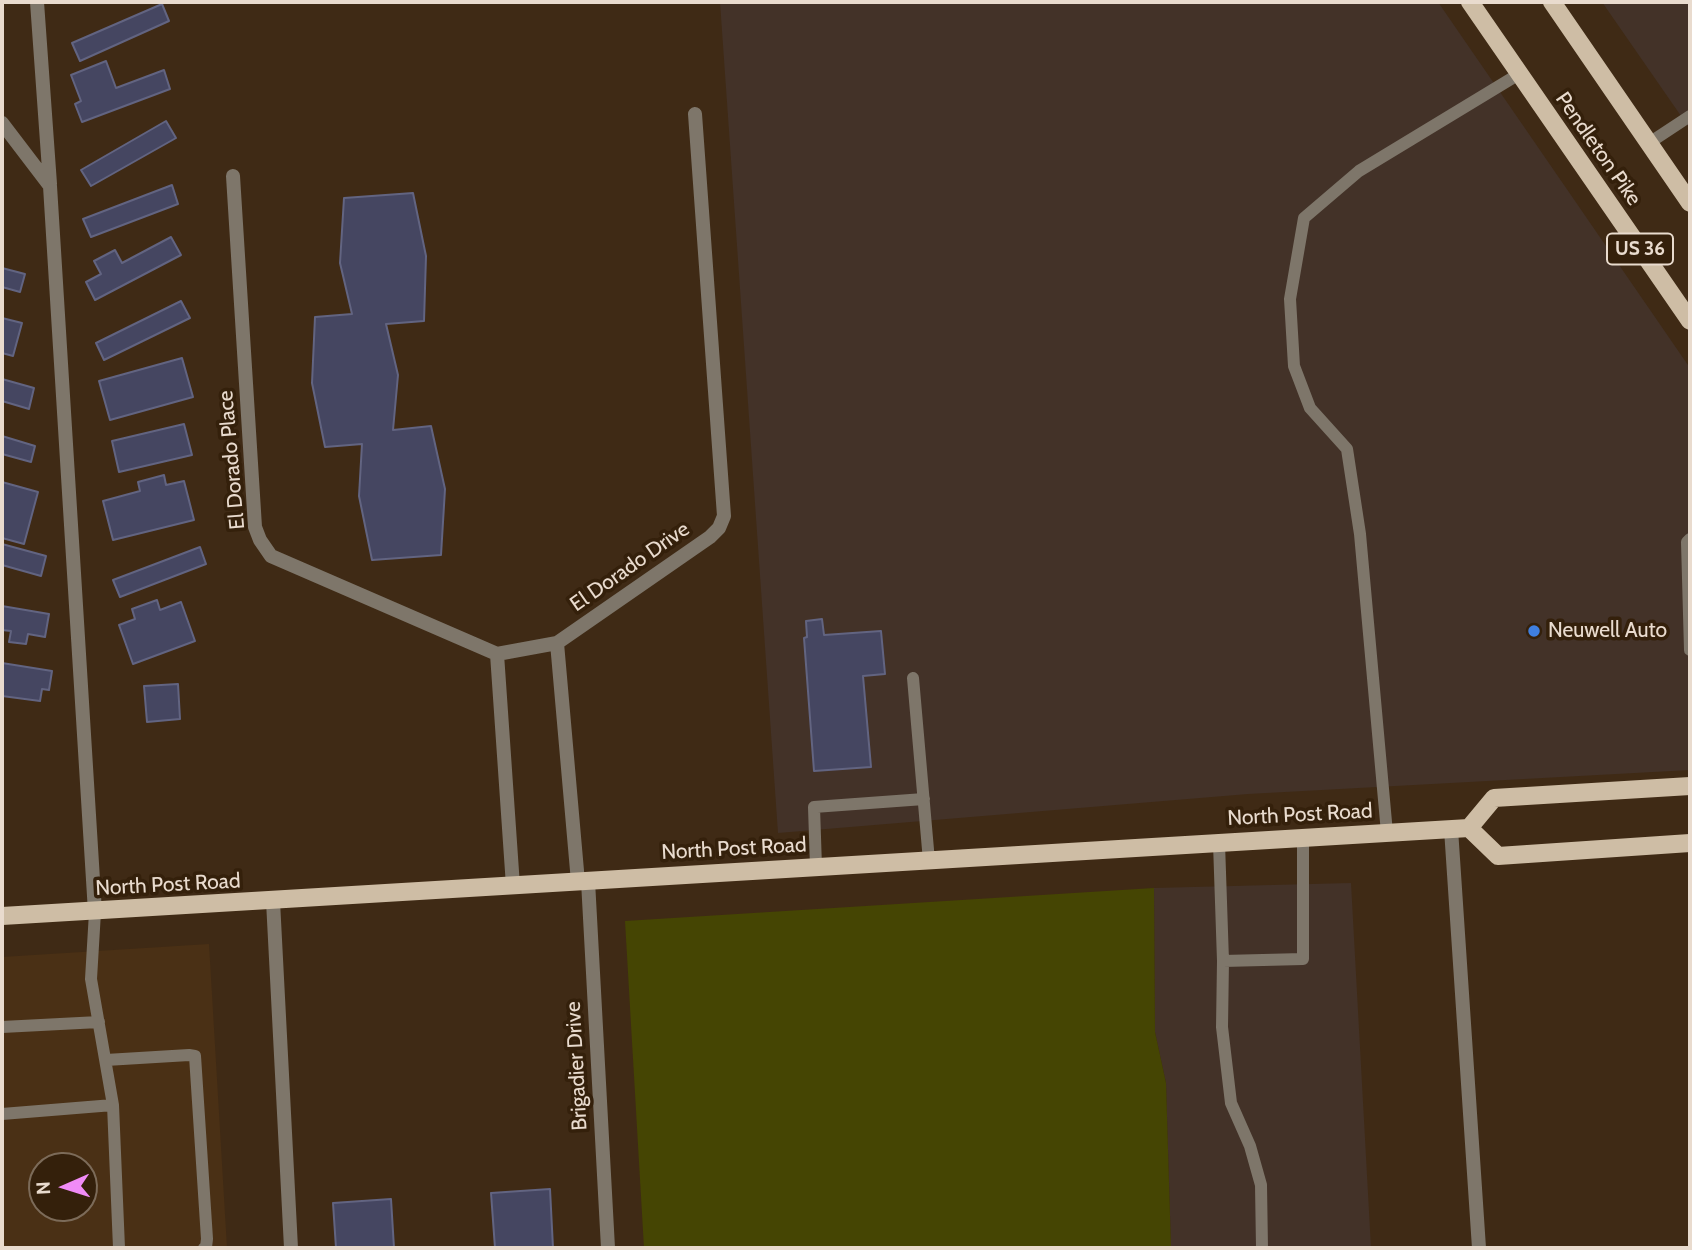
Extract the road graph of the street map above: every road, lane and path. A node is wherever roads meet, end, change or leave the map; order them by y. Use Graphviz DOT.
graph roads {
  1 [pos="37,2"];
  2 [pos="1470,2"];
  3 [pos="1552,2"];
  4 [pos="1519,74"];
  5 [pos="695,114"];
  6 [pos="1690,116"];
  7 [pos="2,123"];
  8 [pos="1649,143"];
  9 [pos="233,176"];
  10 [pos="50,186"];
  11 [pos="1690,203"];
  12 [pos="1690,321"];
  13 [pos="1690,539"];
  14 [pos="557,643"];
  15 [pos="1690,650"];
  16 [pos="497,654"];
  17 [pos="914,678"];
  18 [pos="1690,786"];
  19 [pos="924,799"];
  20 [pos="1460,828"];
  21 [pos="1387,833"];
  22 [pos="1303,838"];
  23 [pos="1219,843"];
  24 [pos="1690,843"];
  25 [pos="929,861"];
  26 [pos="816,867"];
  27 [pos="583,881"];
  28 [pos="513,886"];
  29 [pos="273,901"];
  30 [pos="95,912"];
  31 [pos="2,916"];
  32 [pos="1223,961"];
  33 [pos="99,1022"];
  34 [pos="2,1027"];
  35 [pos="106,1060"];
  36 [pos="113,1105"];
  37 [pos="2,1114"];
  38 [pos="119,1248"];
  39 [pos="204,1248"];
  40 [pos="292,1248"];
  41 [pos="608,1248"];
  42 [pos="1262,1248"];
  43 [pos="1479,1248"];
  1 -- 10 [label="street"];
  2 -- 4 [label="main road, Pendleton Pike"];
  3 -- 8 [label="main road"];
  4 -- 12 [label="main road, Pendleton Pike / US 36"];
  4 -- 21 [label="lane"];
  5 -- 14 [label="street, El Dorado Drive"];
  6 -- 8 [label="lane"];
  7 -- 10 [label="street"];
  8 -- 11 [label="main road"];
  9 -- 16 [label="street, El Dorado Place"];
  10 -- 30 [label="street"];
  13 -- 15 [label="lane"];
  14 -- 16 [label="street"];
  14 -- 27 [label="street"];
  16 -- 28 [label="street"];
  17 -- 19 [label="lane"];
  18 -- 20 [label="main road"];
  19 -- 25 [label="lane"];
  19 -- 26 [label="lane"];
  20 -- 21 [label="main road, North Post Road"];
  20 -- 24 [label="main road"];
  20 -- 43 [label="street"];
  21 -- 22 [label="main road, North Post Road"];
  22 -- 23 [label="main road, North Post Road"];
  22 -- 32 [label="lane"];
  23 -- 25 [label="main road, North Post Road"];
  23 -- 32 [label="lane"];
  25 -- 26 [label="main road, North Post Road"];
  26 -- 27 [label="main road, North Post Road"];
  27 -- 28 [label="main road, North Post Road"];
  27 -- 41 [label="street, Brigadier Drive"];
  28 -- 29 [label="main road, North Post Road"];
  29 -- 30 [label="main road, North Post Road"];
  29 -- 40 [label="street"];
  30 -- 31 [label="main road, North Post Road"];
  30 -- 33 [label="lane"];
  32 -- 42 [label="lane"];
  33 -- 34 [label="lane"];
  33 -- 35 [label="lane"];
  35 -- 36 [label="lane"];
  35 -- 39 [label="lane"];
  36 -- 37 [label="lane"];
  36 -- 38 [label="lane"];
}
